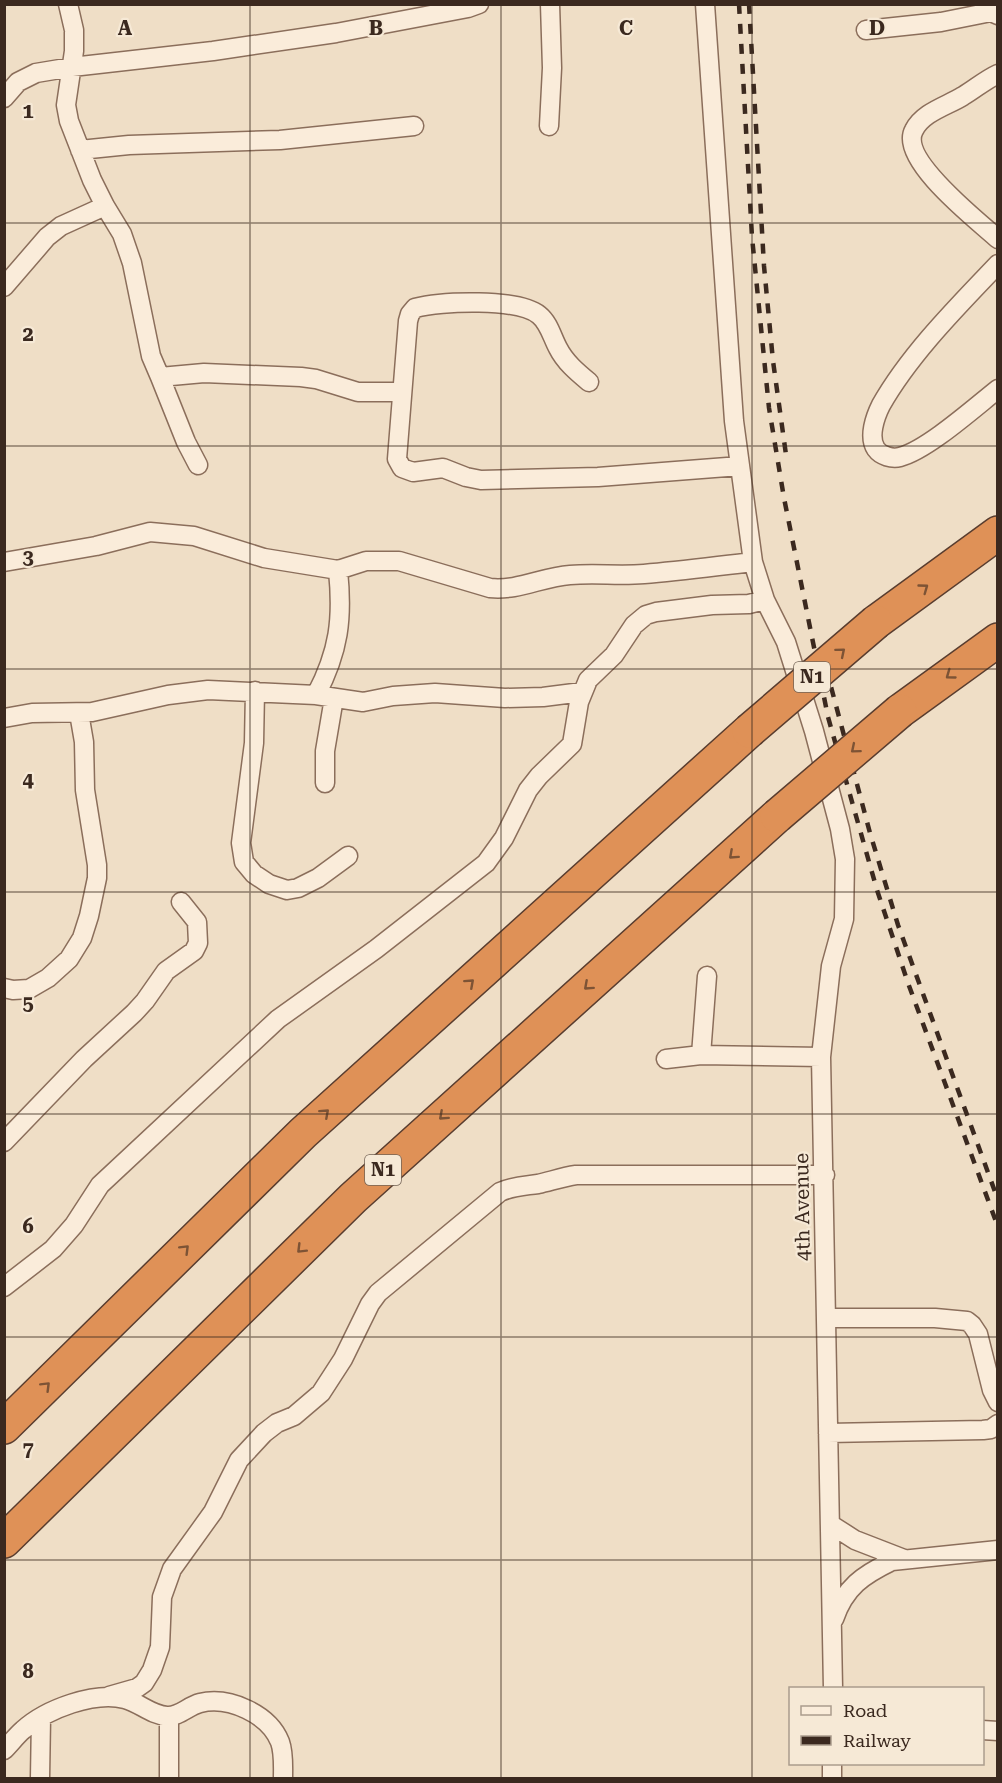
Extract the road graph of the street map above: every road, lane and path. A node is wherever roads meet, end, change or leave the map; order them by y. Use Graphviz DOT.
graph roads {
  1 [pos="68,4"];
  2 [pos="479,4"];
  3 [pos="550,4"];
  4 [pos="705,4"];
  5 [pos="998,15"];
  6 [pos="866,30"];
  7 [pos="72,67"];
  8 [pos="998,74"];
  9 [pos="4,98"];
  10 [pos="414,126"];
  11 [pos="549,126"];
  12 [pos="80,150"];
  13 [pos="105,206"];
  14 [pos="998,239"];
  15 [pos="998,264"];
  16 [pos="4,287"];
  17 [pos="160,377"];
  18 [pos="589,382"];
  19 [pos="998,389"];
  20 [pos="402,392"];
  21 [pos="198,465"];
  22 [pos="741,466"];
  23 [pos="998,533"];
  24 [pos="4,562"];
  25 [pos="753,562"];
  26 [pos="338,570"];
  27 [pos="765,600"];
  28 [pos="998,640"];
  29 [pos="255,692"];
  30 [pos="582,692"];
  31 [pos="315,694"];
  32 [pos="334,698"];
  33 [pos="79,713"];
  34 [pos="4,718"];
  35 [pos="325,783"];
  36 [pos="348,856"];
  37 [pos="181,902"];
  38 [pos="707,976"];
  39 [pos="4,988"];
  40 [pos="702,1055"];
  41 [pos="821,1057"];
  42 [pos="666,1059"];
  43 [pos="4,1142"];
  44 [pos="825,1175"];
  45 [pos="4,1287"];
  46 [pos="826,1318"];
  47 [pos="998,1402"];
  48 [pos="998,1424"];
  49 [pos="4,1427"];
  50 [pos="828,1433"];
  51 [pos="830,1524"];
  52 [pos="4,1541"];
  53 [pos="998,1550"];
  54 [pos="904,1559"];
  55 [pos="833,1623"];
  56 [pos="832,1687"];
  57 [pos="109,1696"];
  58 [pos="169,1717"];
  59 [pos="41,1718"];
  60 [pos="4,1750"];
  61 [pos="40,1779"];
  62 [pos="168,1779"];
  63 [pos="283,1779"];
  1 -- 7 [label="street"];
  2 -- 7 [label="street"];
  3 -- 11 [label="street"];
  4 -- 22 [label="street, 4th Avenue"];
  5 -- 6 [label="street"];
  7 -- 9 [label="street"];
  7 -- 12 [label="street"];
  8 -- 14 [label="street"];
  10 -- 12 [label="street"];
  12 -- 13 [label="street"];
  13 -- 16 [label="street"];
  13 -- 17 [label="street"];
  15 -- 19 [label="street"];
  17 -- 20 [label="street"];
  17 -- 21 [label="street"];
  18 -- 20 [label="street"];
  20 -- 22 [label="street"];
  22 -- 25 [label="street, 4th Avenue"];
  49 -- 23 [label="highway, N1, one-way, bridge"];
  24 -- 26 [label="street"];
  25 -- 26 [label="street"];
  25 -- 27 [label="street, 4th Avenue"];
  26 -- 31 [label="street"];
  27 -- 30 [label="street"];
  27 -- 41 [label="street, 4th Avenue"];
  28 -- 52 [label="highway, N1, one-way, bridge"];
  29 -- 31 [label="street"];
  29 -- 33 [label="street"];
  29 -- 36 [label="street"];
  30 -- 32 [label="street"];
  30 -- 45 [label="street"];
  31 -- 32 [label="street"];
  32 -- 35 [label="street"];
  33 -- 34 [label="street"];
  33 -- 39 [label="street"];
  37 -- 43 [label="street"];
  38 -- 40 [label="street"];
  40 -- 41 [label="street"];
  40 -- 42 [label="street"];
  41 -- 44 [label="street, 4th Avenue"];
  44 -- 46 [label="street, 4th Avenue"];
  44 -- 57 [label="street"];
  46 -- 47 [label="street"];
  46 -- 50 [label="street, 4th Avenue"];
  48 -- 50 [label="street"];
  50 -- 51 [label="street, 4th Avenue"];
  51 -- 54 [label="street"];
  51 -- 55 [label="street, 4th Avenue"];
  53 -- 54 [label="street"];
  54 -- 55 [label="street"];
  55 -- 56 [label="street, 4th Avenue"];
  57 -- 58 [label="street"];
  57 -- 59 [label="street"];
  58 -- 62 [label="street"];
  58 -- 63 [label="street"];
  59 -- 60 [label="street"];
  59 -- 61 [label="street"];
}
